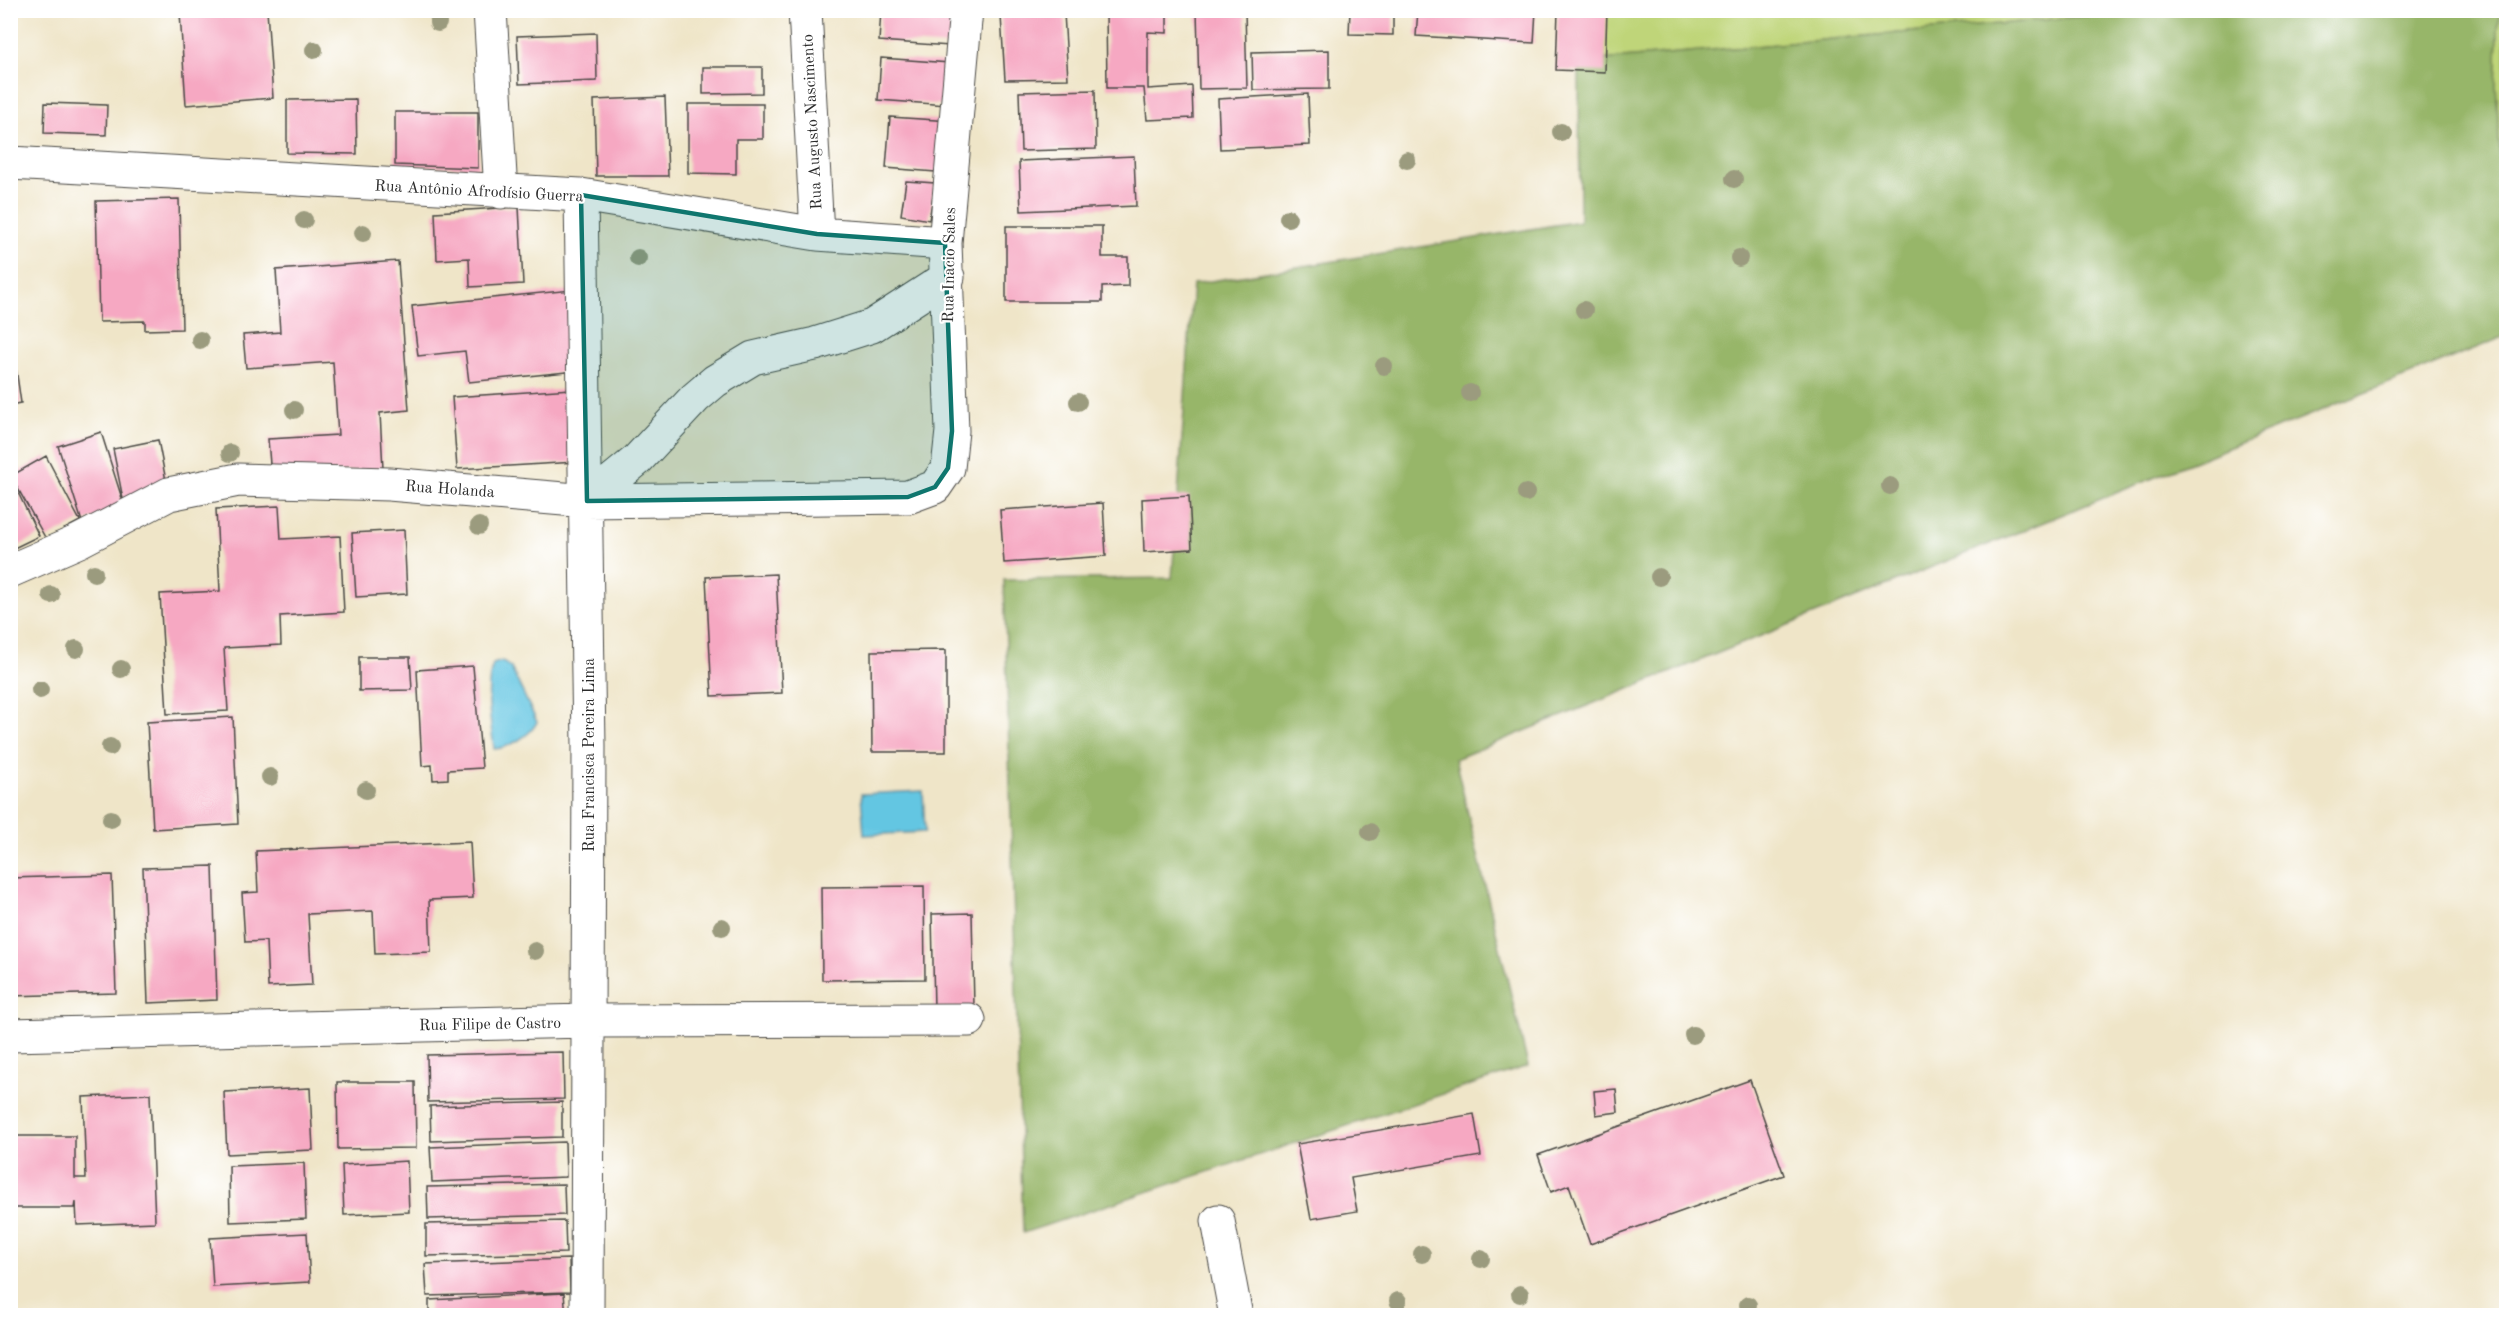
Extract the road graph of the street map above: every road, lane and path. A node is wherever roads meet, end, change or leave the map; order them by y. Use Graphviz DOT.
graph roads {
  1 [pos="490,10"];
  2 [pos="805,10"];
  3 [pos="966,10"];
  4 [pos="10,163"];
  5 [pos="501,192"];
  6 [pos="581,195"];
  7 [pos="817,234"];
  8 [pos="945,243"];
  9 [pos="948,277"];
  10 [pos="908,497"];
  11 [pos="587,501"];
  12 [pos="10,572"];
  13 [pos="969,1020"];
  14 [pos="587,1021"];
  15 [pos="10,1035"];
  16 [pos="1218,1221"];
  17 [pos="587,1316"];
  18 [pos="1236,1316"];
  1 -- 5 [label="street"];
  2 -- 7 [label="street, Rua Augusto Nascimento"];
  3 -- 8 [label="street, Rua Inacio Sales"];
  4 -- 5 [label="street, Rua Antônio Afrodísio Guerra"];
  5 -- 6 [label="street, Rua Antônio Afrodísio Guerra"];
  6 -- 7 [label="street, Rua Antônio Afrodísio Guerra"];
  6 -- 11 [label="street, Rua Francisca Pereira Lima"];
  7 -- 8 [label="street, Rua Antônio Afrodísio Guerra"];
  8 -- 9 [label="street, Rua Inacio Sales"];
  9 -- 10 [label="street, Rua Inacio Sales"];
  9 -- 11 [label="street"];
  10 -- 11 [label="street, Rua Holanda"];
  11 -- 12 [label="street, Rua Holanda"];
  11 -- 14 [label="street, Rua Francisca Pereira Lima"];
  13 -- 14 [label="street, Rua Filipe de Castro"];
  14 -- 15 [label="street, Rua Filipe de Castro"];
  14 -- 17 [label="street, Rua Francisca Pereira Lima"];
  16 -- 18 [label="street"];
}
